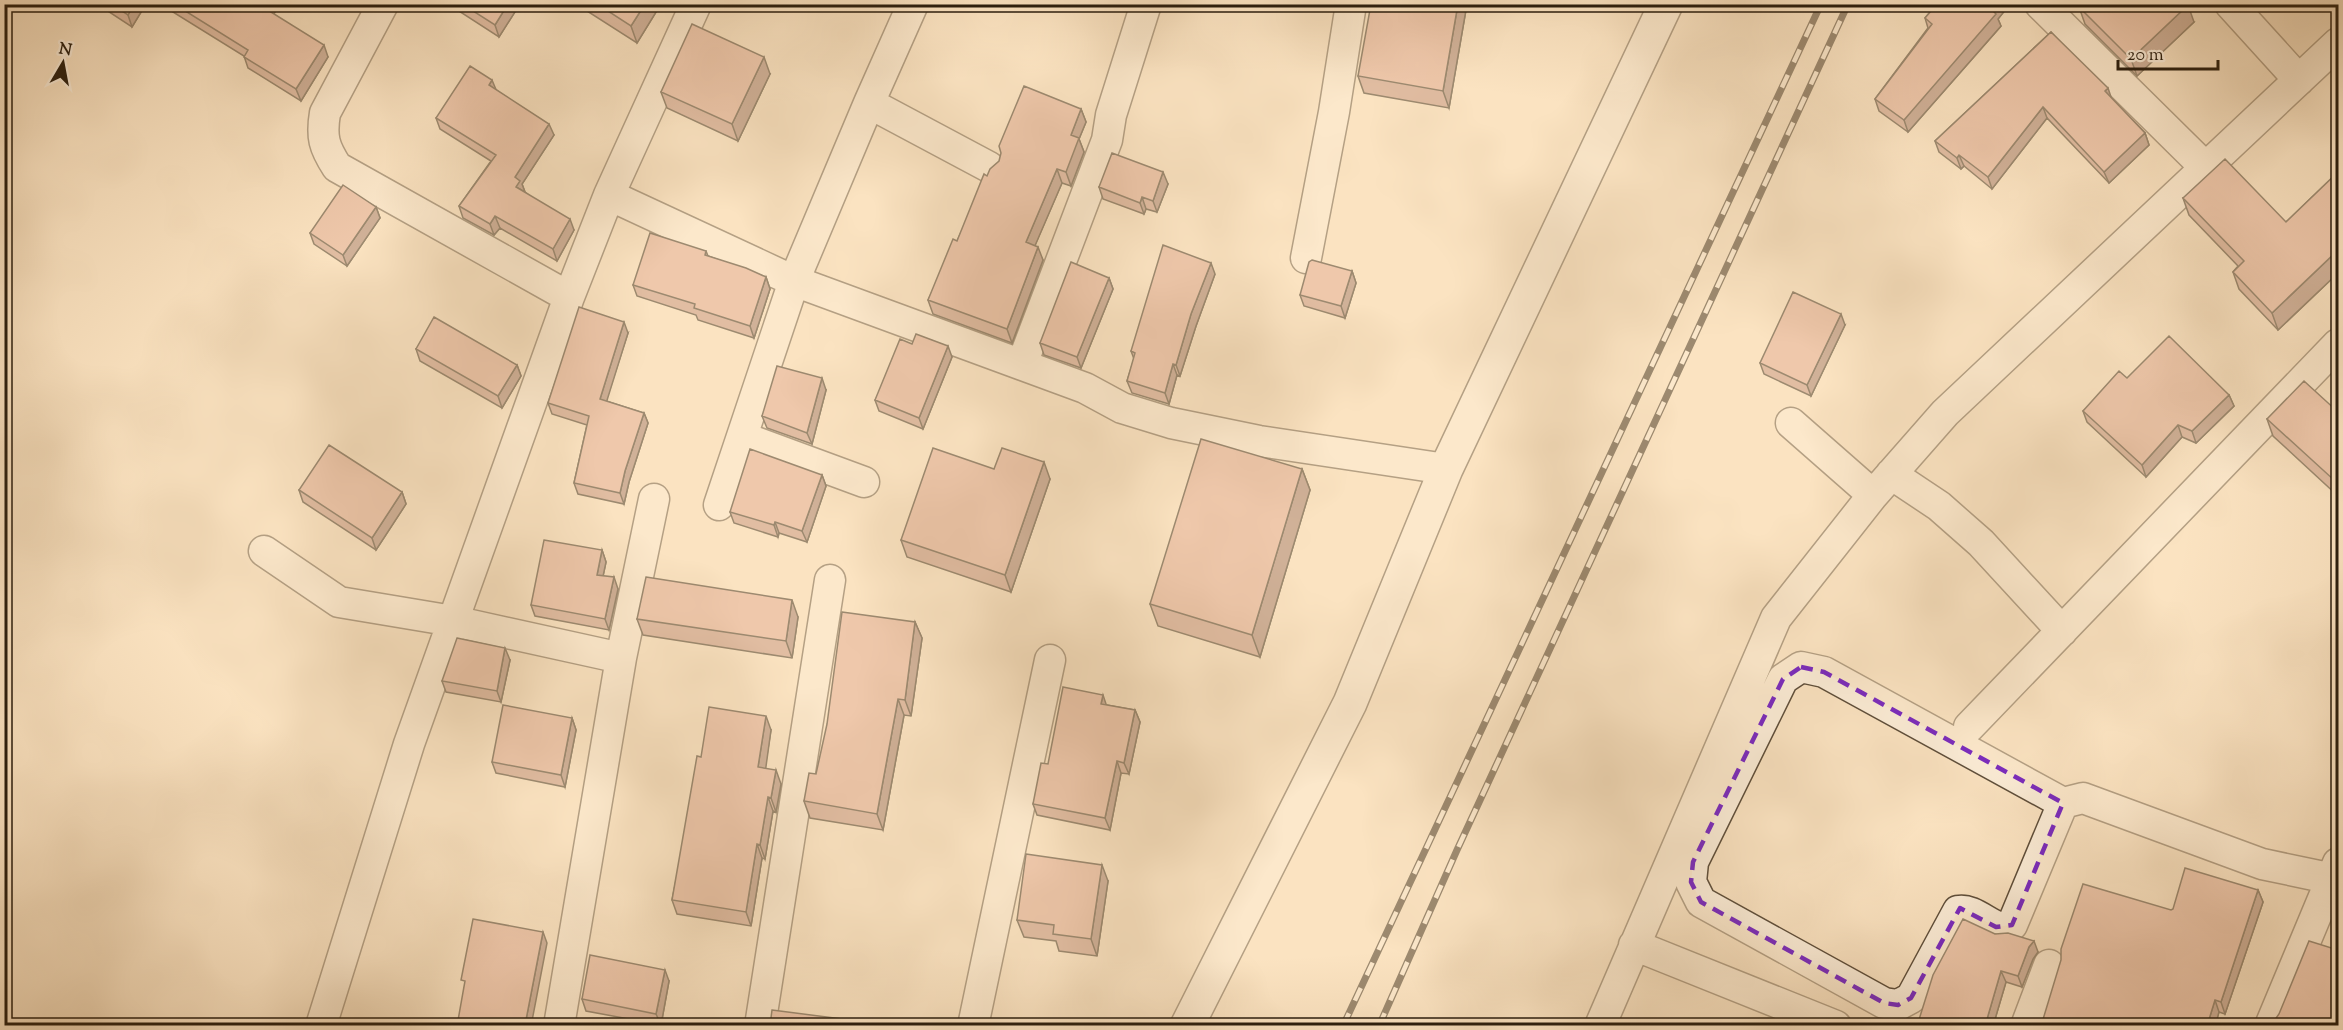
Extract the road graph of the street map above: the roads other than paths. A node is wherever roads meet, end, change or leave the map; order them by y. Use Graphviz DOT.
graph roads {
  1 [pos="383,4"];
  2 [pos="696,4"];
  3 [pos="914,4"];
  4 [pos="1146,4"];
  5 [pos="1351,4"];
  6 [pos="1666,4"];
  7 [pos="2040,4"];
  8 [pos="2230,4"];
  9 [pos="2338,44"];
  10 [pos="2299,80"];
  11 [pos="869,103"];
  12 [pos="988,167"];
  13 [pos="2206,168"];
  14 [pos="609,195"];
  15 [pos="1306,258"];
  16 [pos="794,281"];
  17 [pos="569,297"];
  18 [pos="2338,344"];
  19 [pos="1022,364"];
  20 [pos="1791,423"];
  21 [pos="742,437"];
  22 [pos="1446,469"];
  23 [pos="864,482"];
  24 [pos="1882,485"];
  25 [pos="654,499"];
  26 [pos="719,505"];
  27 [pos="264,551"];
  28 [pos="830,580"];
  29 [pos="453,621"];
  30 [pos="2062,631"];
  31 [pos="621,658"];
  32 [pos="1050,660"];
  33 [pos="1969,727"];
  34 [pos="2063,803"];
  35 [pos="2337,874"];
  36 [pos="1635,945"];
  37 [pos="2049,965"];
  38 [pos="1804,1020"];
  39 [pos="321,1026"];
  40 [pos="559,1026"];
  41 [pos="760,1026"];
  42 [pos="973,1026"];
  43 [pos="1187,1026"];
  44 [pos="1600,1026"];
  45 [pos="1836,1026"];
  46 [pos="2026,1026"];
  47 [pos="2270,1026"];
  1 -- 17 [label="street"];
  2 -- 14 [label="street"];
  3 -- 11 [label="street"];
  4 -- 19 [label="street"];
  5 -- 15 [label="street"];
  6 -- 22 [label="street"];
  7 -- 13 [label="street"];
  8 -- 10 [label="street"];
  9 -- 10 [label="street"];
  10 -- 13 [label="street"];
  11 -- 12 [label="street"];
  11 -- 16 [label="street"];
  13 -- 24 [label="street"];
  14 -- 16 [label="street"];
  14 -- 17 [label="street"];
  16 -- 19 [label="street"];
  16 -- 21 [label="street"];
  17 -- 29 [label="street"];
  18 -- 30 [label="street"];
  19 -- 22 [label="street"];
  20 -- 24 [label="street"];
  21 -- 23 [label="street"];
  21 -- 26 [label="street"];
  22 -- 43 [label="street"];
  24 -- 30 [label="street"];
  24 -- 36 [label="street"];
  25 -- 31 [label="street"];
  27 -- 29 [label="street"];
  28 -- 41 [label="street"];
  29 -- 31 [label="street"];
  29 -- 39 [label="street"];
  30 -- 33 [label="street"];
  31 -- 40 [label="street"];
  32 -- 42 [label="street"];
  34 -- 34 [label="street"];
  34 -- 35 [label="street"];
  35 -- 47 [label="street"];
  36 -- 38 [label="street"];
  36 -- 44 [label="street"];
  37 -- 46 [label="street"];
  38 -- 45 [label="street"];
}
